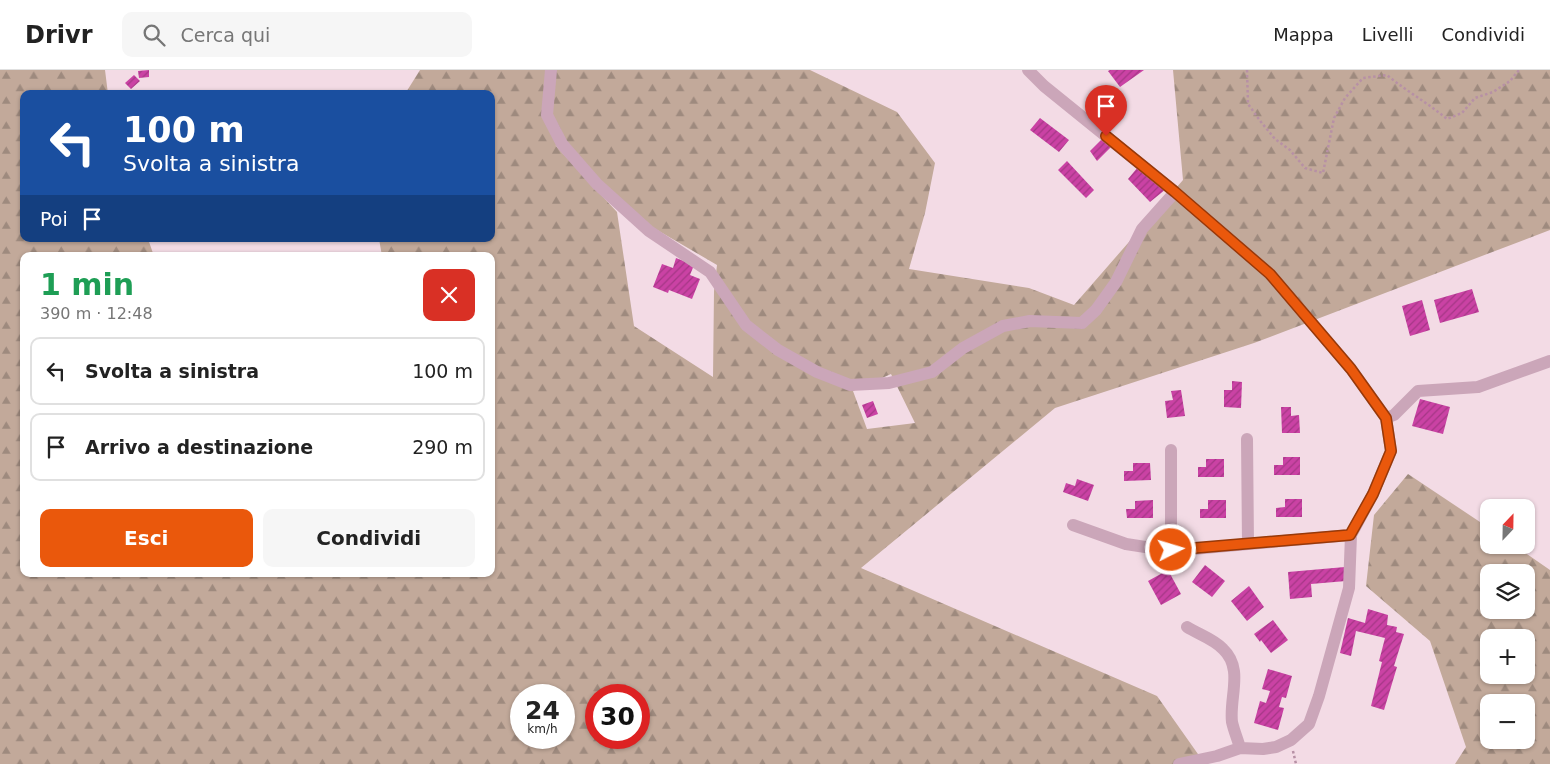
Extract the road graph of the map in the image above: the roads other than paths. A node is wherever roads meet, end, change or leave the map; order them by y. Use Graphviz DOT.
graph roads {
  1 [pos="551,70"];
  2 [pos="1028,70"];
  3 [pos="1175,192"];
  4 [pos="1550,361"];
  5 [pos="1386,418"];
  6 [pos="1247,439"];
  7 [pos="1171,450"];
  8 [pos="1073,525"];
  9 [pos="1350,535"];
  10 [pos="1248,544"];
  11 [pos="1171,550"];
  12 [pos="1187,627"];
  13 [pos="1240,748"];
  14 [pos="1179,764"];
  1 -- 3 [label="street"];
  2 -- 3 [label="street"];
  3 -- 5 [label="street"];
  4 -- 5 [label="street"];
  5 -- 9 [label="street"];
  6 -- 10 [label="street"];
  7 -- 11 [label="street"];
  8 -- 11 [label="street"];
  9 -- 10 [label="street"];
  9 -- 13 [label="street"];
  10 -- 11 [label="street"];
  12 -- 13 [label="street"];
  13 -- 14 [label="street"];
}
